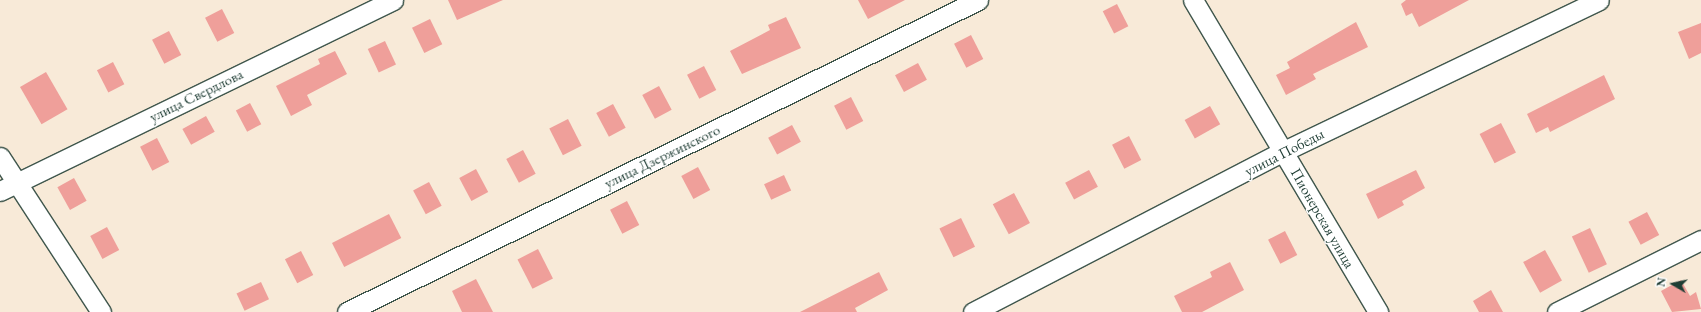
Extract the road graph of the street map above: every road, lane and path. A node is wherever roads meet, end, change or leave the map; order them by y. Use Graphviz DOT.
graph roads {
  1 [pos="393,0"];
  2 [pos="978,0"];
  3 [pos="1193,0"];
  4 [pos="1599,0"];
  5 [pos="1284,151"];
  6 [pos="0,157"];
  7 [pos="8,187"];
  8 [pos="1701,240"];
  9 [pos="101,312"];
  10 [pos="347,312"];
  11 [pos="974,312"];
  12 [pos="1378,312"];
  13 [pos="1556,312"];
  1 -- 7 [label="street, улица Свердлова"];
  2 -- 10 [label="street, улица Дзержинского"];
  3 -- 5 [label="street, Пионерская улица"];
  4 -- 5 [label="street, улица Победы"];
  5 -- 11 [label="street, улица Победы"];
  5 -- 12 [label="street, Пионерская улица"];
  6 -- 7 [label="street"];
  7 -- 9 [label="street"];
  8 -- 13 [label="street"];
}
